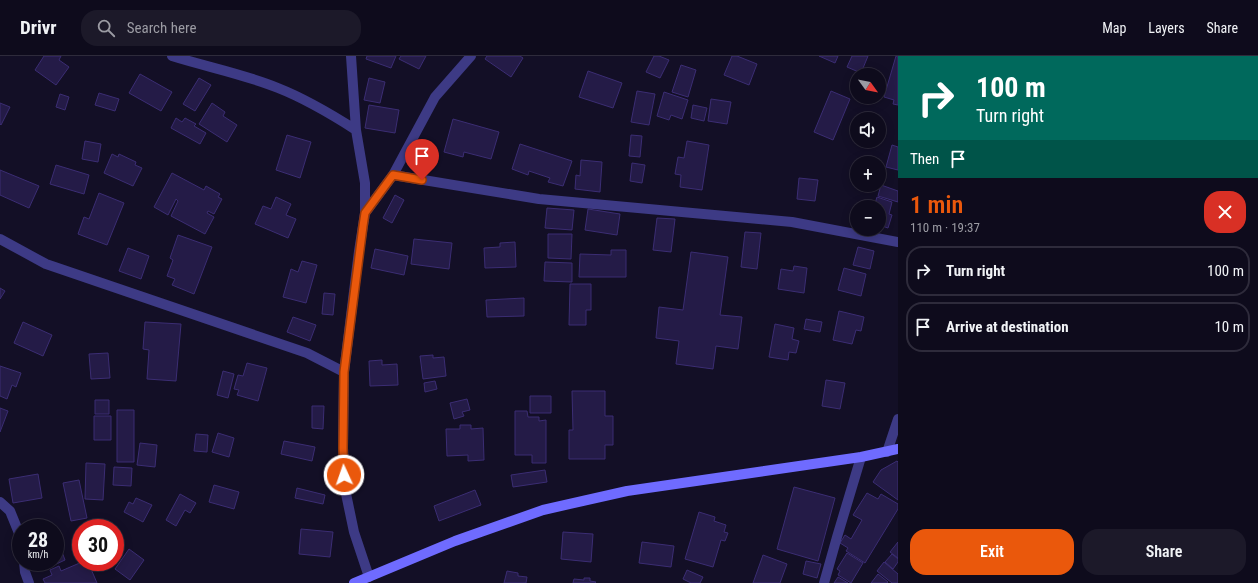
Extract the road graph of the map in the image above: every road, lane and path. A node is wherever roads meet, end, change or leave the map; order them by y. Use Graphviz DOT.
graph roads {
  1 [pos="172,56"];
  2 [pos="351,56"];
  3 [pos="472,56"];
  4 [pos="356,130"];
  5 [pos="393,175"];
  6 [pos="365,213"];
  7 [pos="0,239"];
  8 [pos="898,242"];
  9 [pos="344,372"];
  10 [pos="898,419"];
  11 [pos="898,449"];
  12 [pos="887,452"];
  13 [pos="862,457"];
  14 [pos="0,502"];
  15 [pos="13,519"];
  16 [pos="25,571"];
  17 [pos="369,577"];
  18 [pos="30,583"];
  19 [pos="354,583"];
  20 [pos="824,583"];
  1 -- 4 [label="street"];
  2 -- 4 [label="street"];
  3 -- 5 [label="street"];
  4 -- 6 [label="street"];
  5 -- 6 [label="street"];
  5 -- 8 [label="street"];
  6 -- 9 [label="street"];
  7 -- 9 [label="street"];
  9 -- 17 [label="street"];
  10 -- 12 [label="street"];
  11 -- 12 [label="street"];
  12 -- 13 [label="street"];
  13 -- 17 [label="street"];
  13 -- 20 [label="street"];
  14 -- 15 [label="street"];
  16 -- 18 [label="street"];
  17 -- 19 [label="street"];
}
